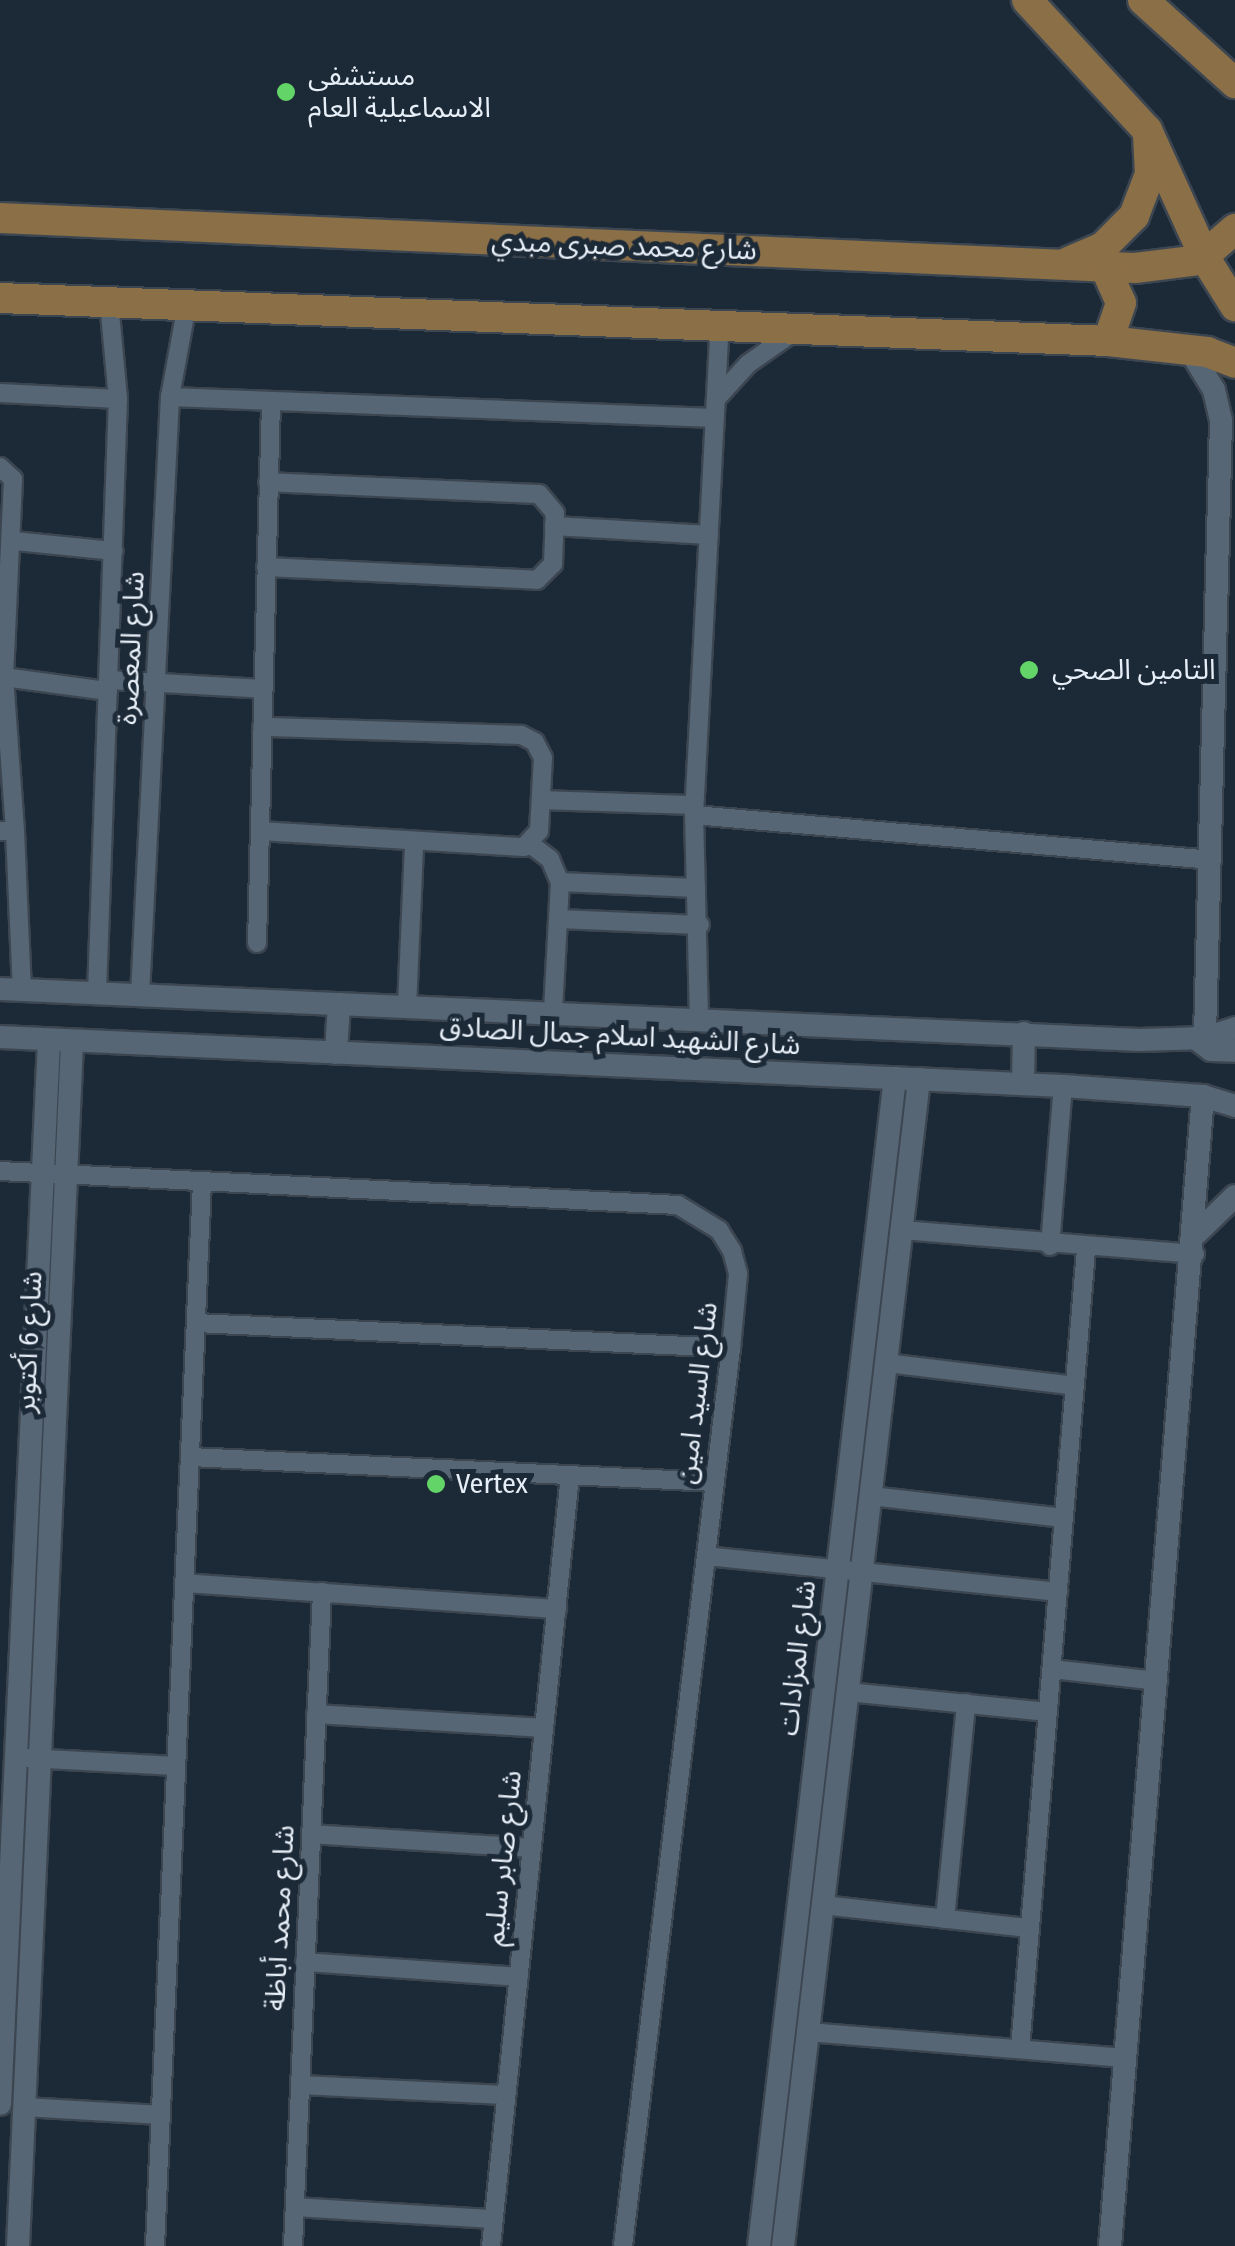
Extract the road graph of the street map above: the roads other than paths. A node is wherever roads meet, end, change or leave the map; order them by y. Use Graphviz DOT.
graph roads {
  1 [pos="1027,0"];
  2 [pos="1143,0"];
  3 [pos="1233,80"];
  4 [pos="1147,130"];
  5 [pos="0,218"];
  6 [pos="1235,228"];
  7 [pos="1205,258"];
  8 [pos="1062,264"];
  9 [pos="1105,267"];
  10 [pos="0,298"];
  11 [pos="109,302"];
  12 [pos="187,304"];
  13 [pos="1235,306"];
  14 [pos="720,326"];
  15 [pos="796,330"];
  16 [pos="1108,340"];
  17 [pos="1189,349"];
  18 [pos="1235,363"];
  19 [pos="0,393"];
  20 [pos="170,397"];
  21 [pos="716,398"];
  22 [pos="118,399"];
  23 [pos="270,401"];
  24 [pos="715,418"];
  25 [pos="0,467"];
  26 [pos="268,482"];
  27 [pos="554,526"];
  28 [pos="709,534"];
  29 [pos="15,541"];
  30 [pos="113,551"];
  31 [pos="266,567"];
  32 [pos="4,580"];
  33 [pos="4,677"];
  34 [pos="156,683"];
  35 [pos="108,686"];
  36 [pos="263,689"];
  37 [pos="3,724"];
  38 [pos="262,726"];
  39 [pos="541,800"];
  40 [pos="694,810"];
  41 [pos="8,831"];
  42 [pos="260,831"];
  43 [pos="414,844"];
  44 [pos="530,844"];
  45 [pos="1212,860"];
  46 [pos="560,882"];
  47 [pos="696,888"];
  48 [pos="559,919"];
  49 [pos="700,925"];
  50 [pos="257,943"];
  51 [pos="11,990"];
  52 [pos="96,993"];
  53 [pos="140,995"];
  54 [pos="339,1004"];
  55 [pos="407,1007"];
  56 [pos="554,1013"];
  57 [pos="699,1018"];
  58 [pos="1235,1028"];
  59 [pos="1024,1033"];
  60 [pos="0,1038"];
  61 [pos="1200,1038"];
  62 [pos="61,1040"];
  63 [pos="1235,1051"];
  64 [pos="336,1053"];
  65 [pos="895,1078"];
  66 [pos="920,1079"];
  67 [pos="1023,1084"];
  68 [pos="1063,1086"];
  69 [pos="1203,1096"];
  70 [pos="1235,1106"];
  71 [pos="0,1171"];
  72 [pos="55,1174"];
  73 [pos="202,1182"];
  74 [pos="1235,1196"];
  75 [pos="902,1230"];
  76 [pos="1196,1244"];
  77 [pos="1050,1246"];
  78 [pos="1086,1249"];
  79 [pos="196,1323"];
  80 [pos="730,1348"];
  81 [pos="886,1363"];
  82 [pos="1075,1386"];
  83 [pos="190,1457"];
  84 [pos="570,1476"];
  85 [pos="714,1482"];
  86 [pos="871,1496"];
  87 [pos="1064,1518"];
  88 [pos="706,1556"];
  89 [pos="850,1571"];
  90 [pos="184,1582"];
  91 [pos="322,1592"];
  92 [pos="1058,1592"];
  93 [pos="557,1608"];
  94 [pos="1052,1669"];
  95 [pos="1158,1682"];
  96 [pos="848,1692"];
  97 [pos="966,1704"];
  98 [pos="1048,1712"];
  99 [pos="316,1714"];
  100 [pos="544,1728"];
  101 [pos="16,1757"];
  102 [pos="40,1758"];
  103 [pos="176,1766"];
  104 [pos="311,1834"];
  105 [pos="532,1848"];
  106 [pos="823,1905"];
  107 [pos="945,1919"];
  108 [pos="1029,1928"];
  109 [pos="306,1962"];
  110 [pos="518,1977"];
  111 [pos="808,2032"];
  112 [pos="1020,2049"];
  113 [pos="1125,2058"];
  114 [pos="300,2084"];
  115 [pos="506,2095"];
  116 [pos="0,2105"];
  117 [pos="24,2106"];
  118 [pos="160,2114"];
  119 [pos="12,2131"];
  120 [pos="295,2207"];
  121 [pos="494,2218"];
  122 [pos="18,2246"];
  123 [pos="154,2246"];
  124 [pos="293,2246"];
  125 [pos="490,2246"];
  126 [pos="623,2246"];
  127 [pos="760,2246"];
  128 [pos="784,2246"];
  129 [pos="1110,2246"];
  1 -- 4 [label="main road"];
  2 -- 3 [label="main road"];
  4 -- 7 [label="main road"];
  4 -- 8 [label="main road"];
  5 -- 8 [label="main road, شارع محمد صبرى مبدي"];
  6 -- 7 [label="main road"];
  7 -- 9 [label="main road, شارع محمد صبرى مبدي"];
  7 -- 13 [label="main road"];
  8 -- 9 [label="main road, شارع محمد صبرى مبدي"];
  9 -- 16 [label="main road"];
  10 -- 11 [label="main road"];
  11 -- 12 [label="main road"];
  11 -- 22 [label="street, شارع المعصرة"];
  12 -- 14 [label="main road"];
  12 -- 20 [label="street, شارع المعصرة"];
  14 -- 15 [label="main road"];
  14 -- 21 [label="street"];
  15 -- 16 [label="main road"];
  15 -- 21 [label="street"];
  16 -- 17 [label="main road"];
  17 -- 18 [label="main road"];
  17 -- 45 [label="street"];
  19 -- 22 [label="street"];
  20 -- 23 [label="street"];
  20 -- 34 [label="street, شارع المعصرة"];
  21 -- 24 [label="street"];
  22 -- 30 [label="street, شارع المعصرة"];
  23 -- 24 [label="street"];
  23 -- 26 [label="street"];
  24 -- 28 [label="street"];
  25 -- 29 [label="street"];
  26 -- 27 [label="street"];
  26 -- 31 [label="street"];
  27 -- 28 [label="street"];
  27 -- 31 [label="street"];
  28 -- 40 [label="street"];
  29 -- 30 [label="street"];
  29 -- 32 [label="street"];
  30 -- 35 [label="street, شارع المعصرة"];
  31 -- 36 [label="street"];
  32 -- 33 [label="street"];
  33 -- 35 [label="street"];
  33 -- 37 [label="street"];
  34 -- 35 [label="street"];
  34 -- 36 [label="street"];
  34 -- 53 [label="street, شارع المعصرة"];
  35 -- 52 [label="street, شارع المعصرة"];
  36 -- 38 [label="street"];
  37 -- 41 [label="street"];
  38 -- 39 [label="street"];
  38 -- 42 [label="street"];
  39 -- 40 [label="street"];
  39 -- 44 [label="street"];
  40 -- 45 [label="street"];
  40 -- 47 [label="street"];
  41 -- 51 [label="street"];
  42 -- 43 [label="street"];
  42 -- 50 [label="street"];
  43 -- 44 [label="street"];
  43 -- 55 [label="street"];
  44 -- 46 [label="street"];
  45 -- 61 [label="street"];
  46 -- 47 [label="street"];
  46 -- 48 [label="street"];
  47 -- 49 [label="street"];
  48 -- 49 [label="street"];
  48 -- 56 [label="street"];
  49 -- 57 [label="street"];
  51 -- 52 [label="street, شارع الشهيد اسلام جمال الصادق"];
  52 -- 53 [label="street, شارع الشهيد اسلام جمال الصادق"];
  53 -- 54 [label="street, شارع الشهيد اسلام جمال الصادق"];
  54 -- 55 [label="street, شارع الشهيد اسلام جمال الصادق"];
  54 -- 64 [label="street"];
  55 -- 56 [label="street, شارع الشهيد اسلام جمال الصادق"];
  56 -- 57 [label="street, شارع الشهيد اسلام جمال الصادق"];
  57 -- 59 [label="street, شارع الشهيد اسلام جمال الصادق"];
  58 -- 61 [label="street, شارع الشهيد اسلام جمال الصادق"];
  59 -- 61 [label="street, شارع الشهيد اسلام جمال الصادق"];
  59 -- 67 [label="street"];
  60 -- 62 [label="street, شارع الشهيد اسلام جمال الصادق"];
  61 -- 63 [label="street"];
  62 -- 64 [label="street, شارع الشهيد اسلام جمال الصادق"];
  62 -- 72 [label="street, شارع 6 أكتوبر"];
  64 -- 65 [label="street, شارع الشهيد اسلام جمال الصادق"];
  65 -- 66 [label="street, شارع الشهيد اسلام جمال الصادق"];
  65 -- 89 [label="street, شارع المزادات"];
  66 -- 67 [label="street, شارع الشهيد اسلام جمال الصادق"];
  66 -- 75 [label="street, شارع المزادات"];
  67 -- 68 [label="street, شارع الشهيد اسلام جمال الصادق"];
  68 -- 69 [label="street, شارع الشهيد اسلام جمال الصادق"];
  68 -- 77 [label="street"];
  69 -- 70 [label="street, شارع الشهيد اسلام جمال الصادق"];
  69 -- 76 [label="street"];
  71 -- 72 [label="street, شارع السيد امين"];
  72 -- 73 [label="street, شارع السيد امين"];
  72 -- 101 [label="street, شارع 6 أكتوبر"];
  72 -- 102 [label="street, شارع 6 أكتوبر"];
  73 -- 79 [label="street"];
  73 -- 80 [label="street, شارع السيد امين"];
  74 -- 76 [label="street"];
  75 -- 77 [label="street"];
  75 -- 81 [label="street, شارع المزادات"];
  76 -- 78 [label="street"];
  76 -- 95 [label="street"];
  77 -- 78 [label="street"];
  78 -- 82 [label="street"];
  79 -- 80 [label="street"];
  79 -- 83 [label="street"];
  80 -- 85 [label="street, شارع السيد امين"];
  81 -- 82 [label="street"];
  81 -- 86 [label="street, شارع المزادات"];
  82 -- 87 [label="street"];
  83 -- 84 [label="street"];
  83 -- 90 [label="street"];
  84 -- 85 [label="street"];
  84 -- 93 [label="street, شارع صابر سليم"];
  85 -- 88 [label="street, شارع السيد امين"];
  86 -- 87 [label="street"];
  86 -- 89 [label="street, شارع المزادات"];
  87 -- 92 [label="street"];
  88 -- 89 [label="street"];
  88 -- 126 [label="street, شارع السيد امين"];
  89 -- 92 [label="street"];
  89 -- 96 [label="street, شارع المزادات"];
  89 -- 127 [label="street, شارع المزادات"];
  90 -- 91 [label="street"];
  90 -- 103 [label="street"];
  91 -- 93 [label="street"];
  91 -- 99 [label="street, شارع محمد أباظة"];
  92 -- 94 [label="street"];
  93 -- 100 [label="street, شارع صابر سليم"];
  94 -- 95 [label="street"];
  94 -- 98 [label="street"];
  95 -- 113 [label="street"];
  96 -- 97 [label="street"];
  96 -- 106 [label="street, شارع المزادات"];
  97 -- 98 [label="street"];
  97 -- 107 [label="street"];
  98 -- 108 [label="street"];
  99 -- 100 [label="street"];
  99 -- 104 [label="street, شارع محمد أباظة"];
  100 -- 105 [label="street, شارع صابر سليم"];
  101 -- 102 [label="street"];
  101 -- 116 [label="street, شارع 6 أكتوبر"];
  102 -- 103 [label="street"];
  102 -- 117 [label="street, شارع 6 أكتوبر"];
  103 -- 118 [label="street"];
  104 -- 105 [label="street"];
  104 -- 109 [label="street, شارع محمد أباظة"];
  105 -- 110 [label="street, شارع صابر سليم"];
  106 -- 107 [label="street"];
  106 -- 111 [label="street, شارع المزادات"];
  107 -- 108 [label="street"];
  108 -- 112 [label="street"];
  109 -- 110 [label="street"];
  109 -- 114 [label="street, شارع محمد أباظة"];
  110 -- 115 [label="street, شارع صابر سليم"];
  111 -- 112 [label="street"];
  111 -- 128 [label="street, شارع المزادات"];
  112 -- 113 [label="street"];
  113 -- 129 [label="street"];
  114 -- 115 [label="street"];
  114 -- 120 [label="street, شارع محمد أباظة"];
  115 -- 121 [label="street, شارع صابر سليم"];
  116 -- 117 [label="street"];
  117 -- 118 [label="street"];
  117 -- 119 [label="street, شارع 6 أكتوبر"];
  118 -- 123 [label="street"];
  119 -- 122 [label="street, شارع 6 أكتوبر"];
  120 -- 121 [label="street"];
  120 -- 124 [label="street, شارع محمد أباظة"];
  121 -- 125 [label="street, شارع صابر سليم"];
}
